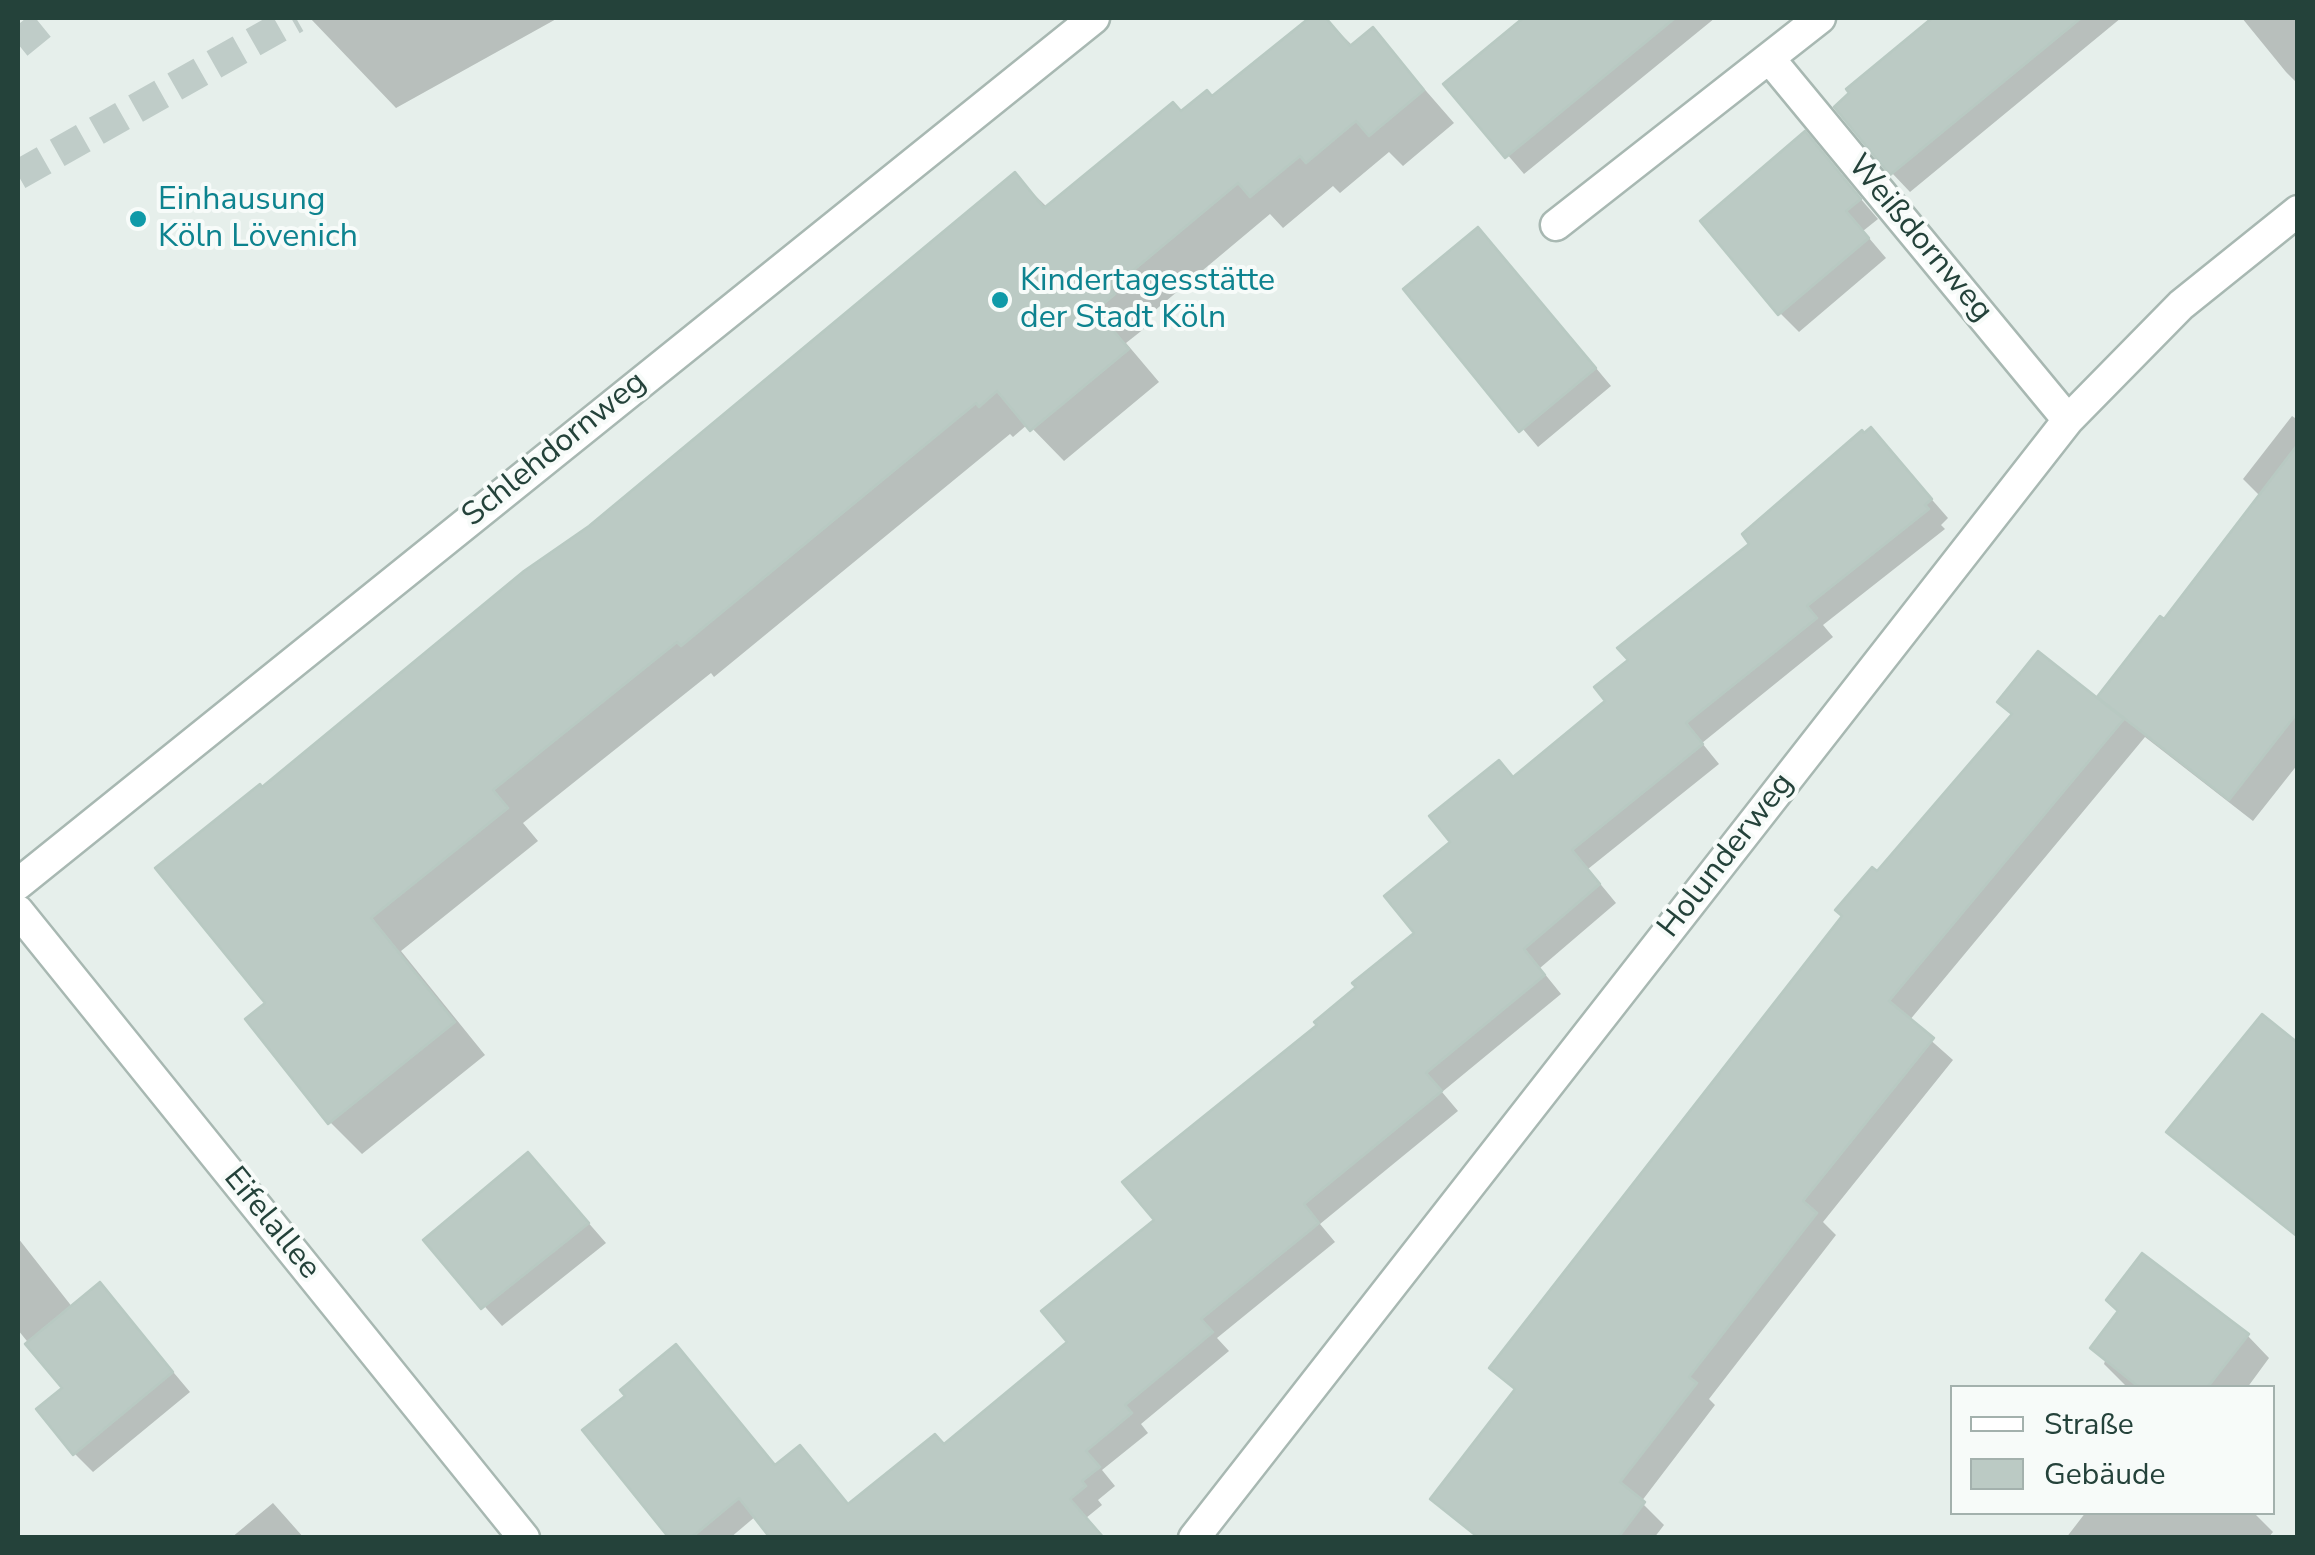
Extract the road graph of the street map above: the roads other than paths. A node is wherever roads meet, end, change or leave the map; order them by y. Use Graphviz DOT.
graph roads {
  1 [pos="1094,18"];
  2 [pos="1820,18"];
  3 [pos="1770,58"];
  4 [pos="2298,211"];
  5 [pos="1556,225"];
  6 [pos="2068,420"];
  7 [pos="18,884"];
  8 [pos="18,911"];
  9 [pos="524,1538"];
  10 [pos="1194,1538"];
  1 -- 7 [label="street, Schlehdornweg"];
  2 -- 3 [label="street"];
  3 -- 5 [label="street"];
  3 -- 6 [label="street, Weißdornweg"];
  4 -- 6 [label="street, Holunderweg"];
  6 -- 10 [label="street, Holunderweg"];
  8 -- 9 [label="street, Eifelallee"];
}
